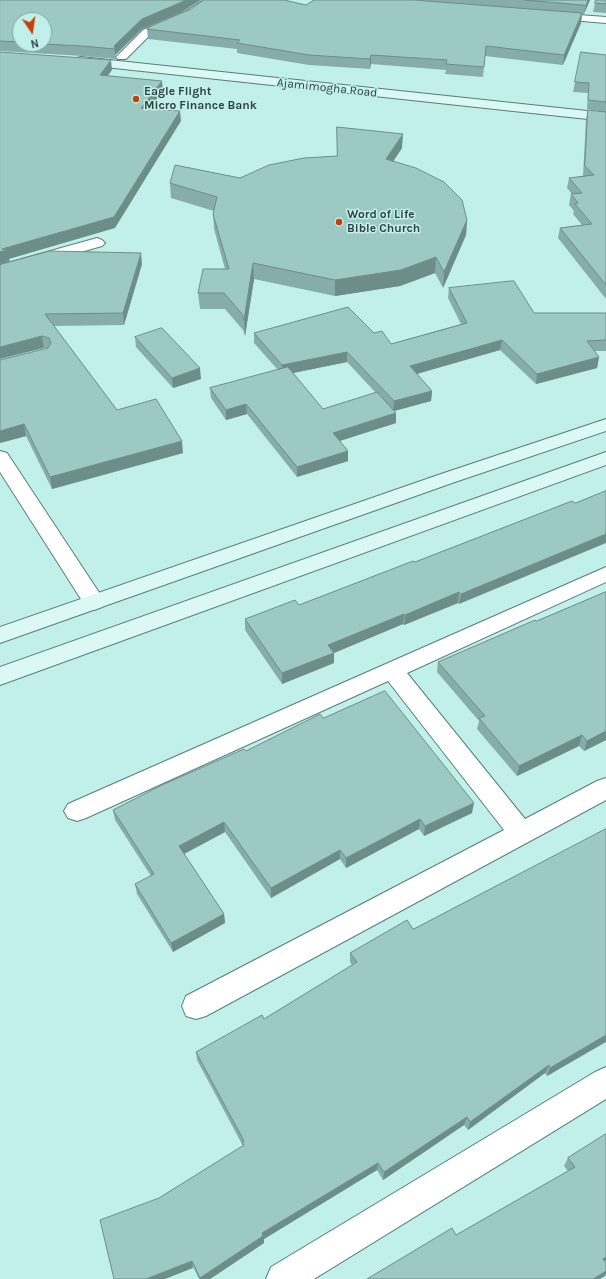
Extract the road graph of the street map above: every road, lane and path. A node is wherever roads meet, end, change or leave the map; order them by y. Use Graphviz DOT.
graph roads {
  1 [pos="212,0"];
  2 [pos="574,6"];
  3 [pos="541,15"];
  4 [pos="572,17"];
  5 [pos="606,20"];
  6 [pos="122,58"];
  7 [pos="606,106"];
  8 [pos="606,117"];
  9 [pos="97,243"];
  10 [pos="0,270"];
  11 [pos="606,425"];
  12 [pos="0,457"];
  13 [pos="606,458"];
  14 [pos="606,574"];
  15 [pos="94,602"];
  16 [pos="0,635"];
  17 [pos="392,670"];
  18 [pos="0,676"];
  19 [pos="606,788"];
  20 [pos="77,812"];
  21 [pos="521,833"];
  22 [pos="196,1006"];
  23 [pos="606,1082"];
  24 [pos="283,1279"];
  1 -- 6 [label="street"];
  2 -- 4 [label="street"];
  3 -- 4 [label="street"];
  4 -- 5 [label="street"];
  6 -- 7 [label="main road, Ajamimogha Road"];
  6 -- 8 [label="main road, Ajamimogha Road"];
  9 -- 10 [label="street"];
  11 -- 15 [label="main road"];
  12 -- 15 [label="street"];
  13 -- 18 [label="main road"];
  14 -- 17 [label="street"];
  15 -- 16 [label="main road"];
  17 -- 20 [label="street"];
  17 -- 21 [label="street"];
  19 -- 21 [label="street"];
  21 -- 22 [label="street"];
  23 -- 24 [label="street"];
}
